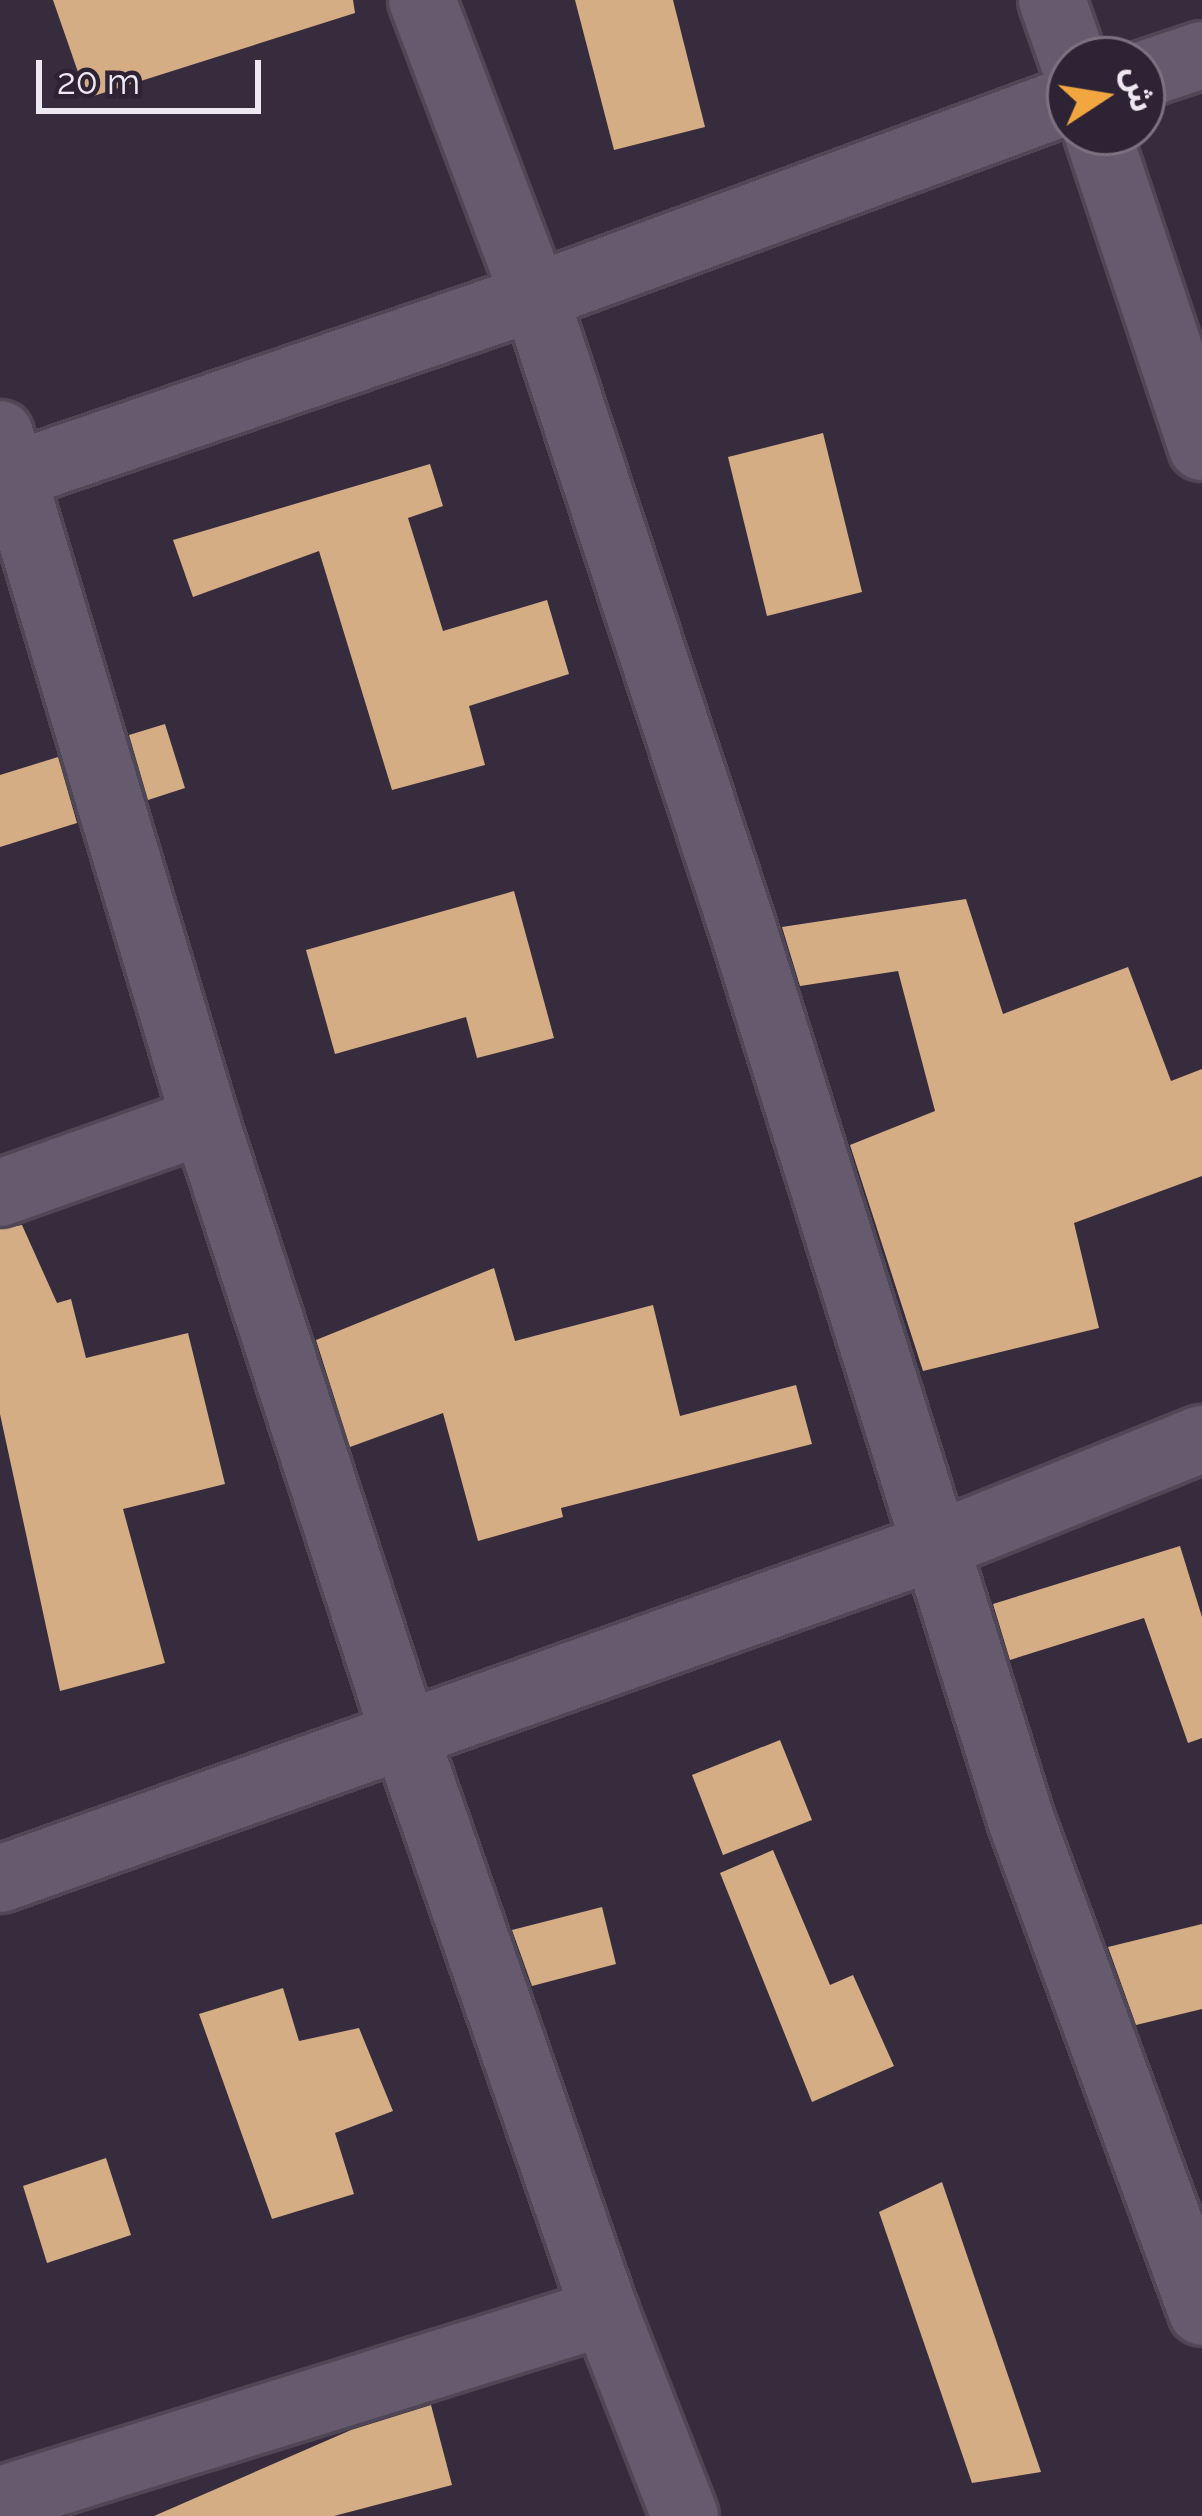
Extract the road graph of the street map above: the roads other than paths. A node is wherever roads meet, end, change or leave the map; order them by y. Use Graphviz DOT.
graph roads {
  1 [pos="422,0"];
  2 [pos="1052,0"];
  3 [pos="1065,36"];
  4 [pos="1202,55"];
  5 [pos="1166,67"];
  6 [pos="1046,109"];
  7 [pos="1105,156"];
  8 [pos="535,297"];
  9 [pos="1202,447"];
  10 [pos="5,463"];
  11 [pos="205,1120"];
  12 [pos="0,1193"];
  13 [pos="1202,1439"];
  14 [pos="933,1547"];
  15 [pos="404,1733"];
  16 [pos="0,1879"];
  17 [pos="605,2312"];
  18 [pos="1202,2312"];
  19 [pos="0,2500"];
  20 [pos="685,2516"];
  1 -- 8 [label="street"];
  2 -- 3 [label="street"];
  4 -- 5 [label="street"];
  6 -- 8 [label="street"];
  7 -- 9 [label="street"];
  8 -- 10 [label="street"];
  8 -- 14 [label="street"];
  10 -- 11 [label="street"];
  11 -- 12 [label="street"];
  11 -- 15 [label="street"];
  13 -- 14 [label="street"];
  14 -- 15 [label="street"];
  14 -- 18 [label="street"];
  15 -- 16 [label="street"];
  15 -- 17 [label="street"];
  17 -- 19 [label="street"];
  17 -- 20 [label="street"];
}
